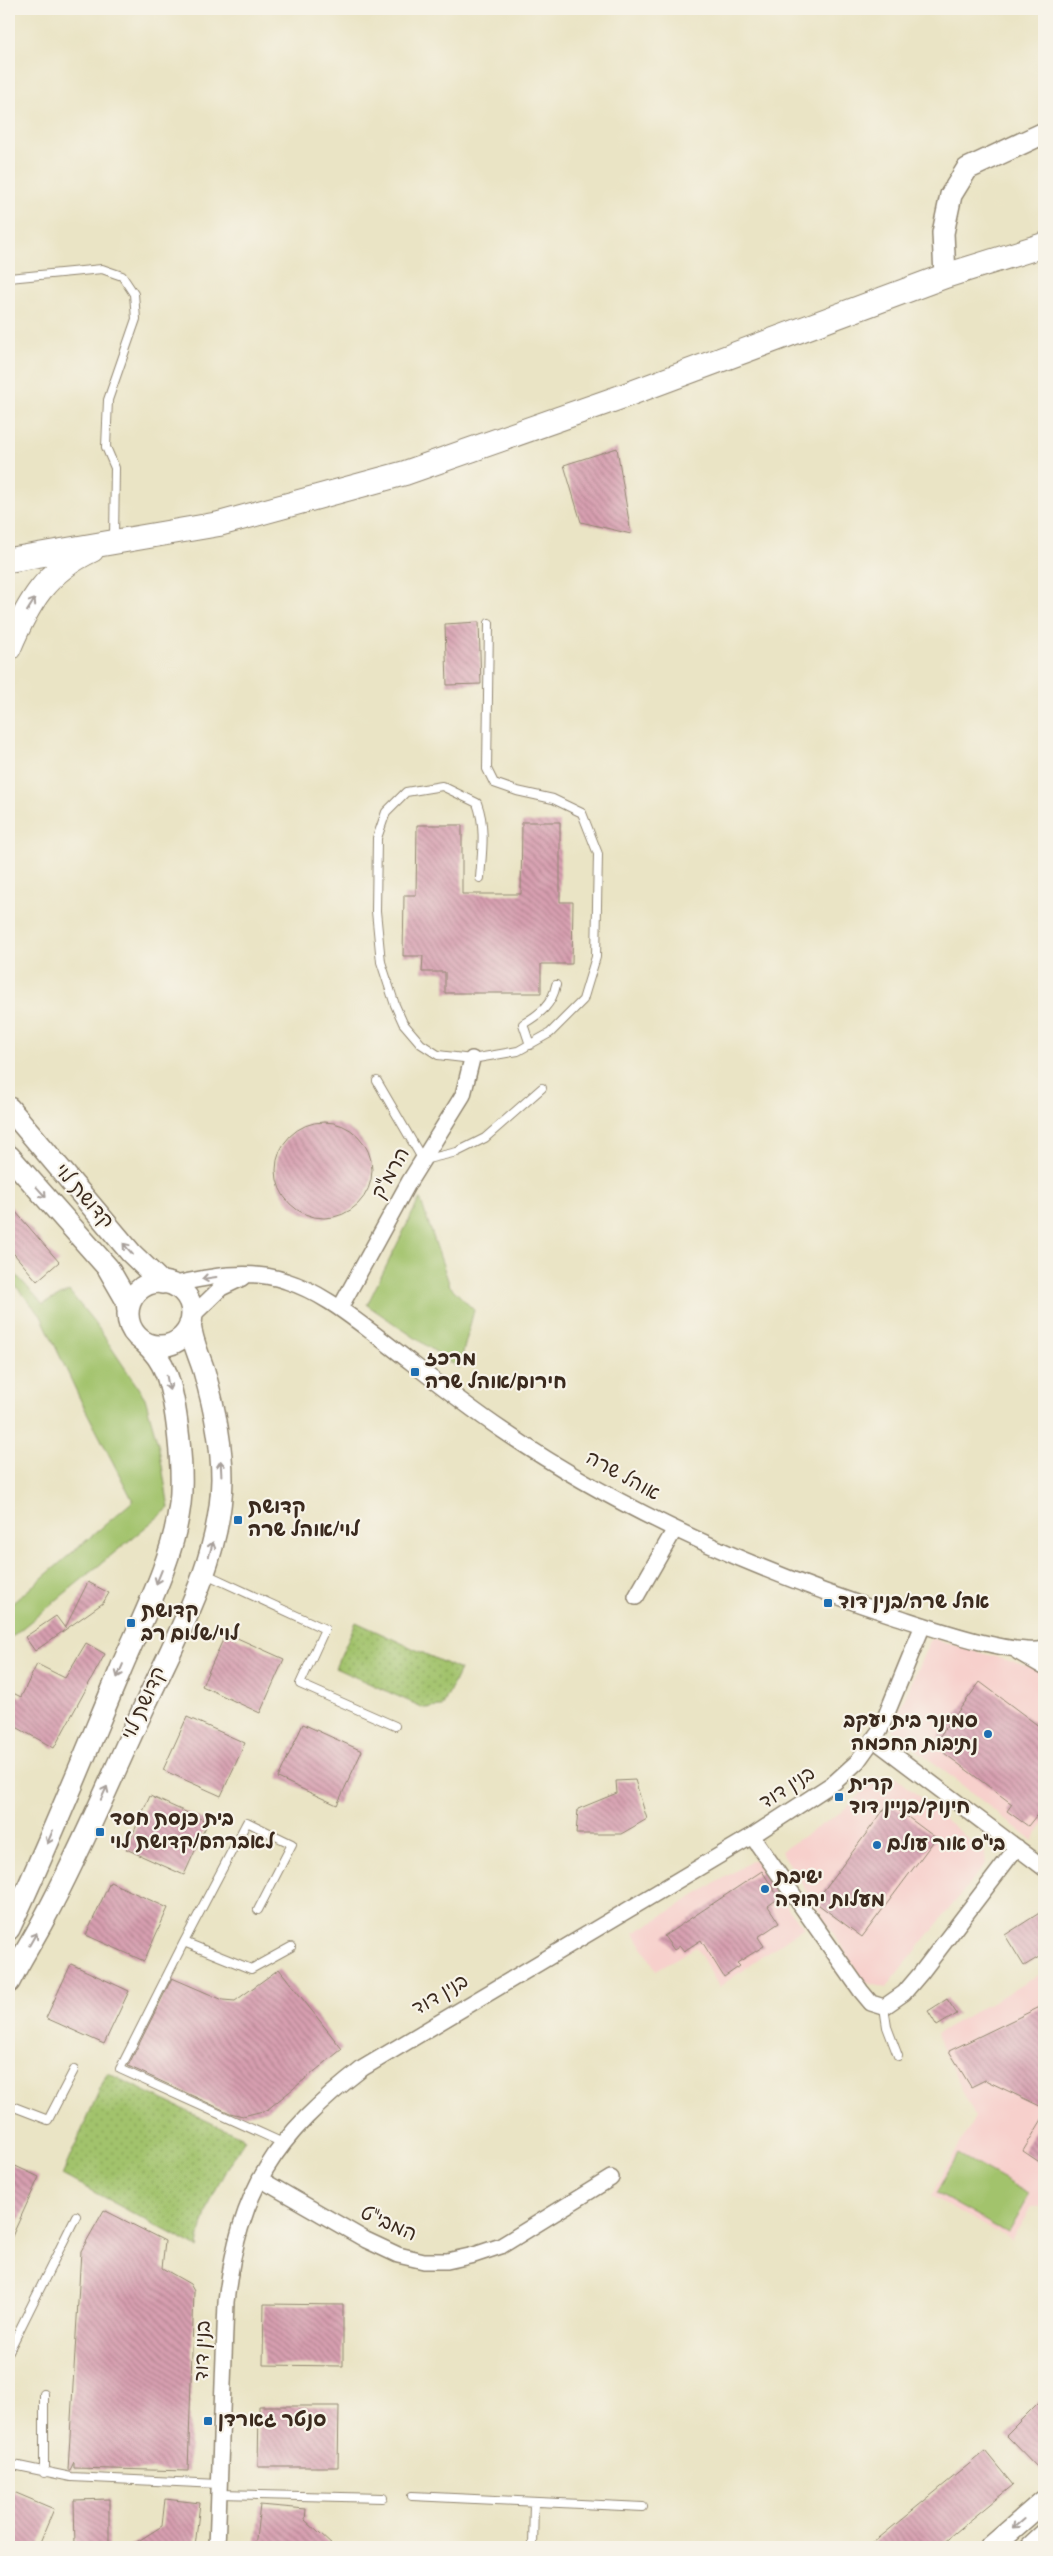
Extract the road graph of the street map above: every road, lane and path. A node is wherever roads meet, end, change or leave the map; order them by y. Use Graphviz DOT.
graph roads {
  1 [pos="1044,133"];
  2 [pos="1044,245"];
  3 [pos="945,276"];
  4 [pos="9,278"];
  5 [pos="114,541"];
  6 [pos="9,560"];
  7 [pos="489,623"];
  8 [pos="9,648"];
  9 [pos="480,878"];
  10 [pos="556,985"];
  11 [pos="530,1045"];
  12 [pos="472,1059"];
  13 [pos="377,1081"];
  14 [pos="542,1088"];
  15 [pos="9,1108"];
  16 [pos="9,1156"];
  17 [pos="423,1160"];
  18 [pos="248,1275"];
  19 [pos="166,1284"];
  20 [pos="340,1308"];
  21 [pos="128,1311"];
  22 [pos="191,1320"];
  23 [pos="144,1342"];
  24 [pos="675,1529"];
  25 [pos="204,1573"];
  26 [pos="636,1597"];
  27 [pos="923,1625"];
  28 [pos="1012,1649"];
  29 [pos="1044,1649"];
  30 [pos="1044,1667"];
  31 [pos="395,1726"];
  32 [pos="873,1739"];
  33 [pos="752,1836"];
  34 [pos="1017,1846"];
  35 [pos="1044,1868"];
  36 [pos="258,1910"];
  37 [pos="9,1929"];
  38 [pos="184,1942"];
  39 [pos="291,1946"];
  40 [pos="9,1982"];
  41 [pos="884,2008"];
  42 [pos="898,2056"];
  43 [pos="74,2070"];
  44 [pos="9,2105"];
  45 [pos="283,2144"];
  46 [pos="260,2178"];
  47 [pos="611,2178"];
  48 [pos="76,2216"];
  49 [pos="9,2351"];
  50 [pos="44,2394"];
  51 [pos="9,2464"];
  52 [pos="44,2473"];
  53 [pos="219,2489"];
  54 [pos="412,2496"];
  55 [pos="383,2498"];
  56 [pos="1044,2501"];
  57 [pos="534,2502"];
  58 [pos="643,2507"];
  59 [pos="1044,2535"];
  60 [pos="217,2547"];
  61 [pos="533,2547"];
  62 [pos="991,2547"];
  63 [pos="1031,2547"];
  1 -- 3 [label="street"];
  2 -- 3 [label="main road"];
  3 -- 5 [label="main road"];
  4 -- 5 [label="lane"];
  5 -- 6 [label="main road"];
  8 -- 5 [label="main road, one-way"];
  7 -- 11 [label="lane"];
  9 -- 12 [label="lane"];
  10 -- 11 [label="lane"];
  11 -- 12 [label="lane"];
  12 -- 17 [label="street, הרמ\"ק"];
  13 -- 17 [label="lane"];
  14 -- 17 [label="lane"];
  19 -- 15 [label="street, קדושת לוי, one-way"];
  16 -- 21 [label="street, קדושת לוי, one-way"];
  17 -- 20 [label="street, הרמ\"ק"];
  18 -- 19 [label="street, אוהל שרה, one-way"];
  18 -- 20 [label="street, אוהל שרה"];
  18 -- 22 [label="street"];
  19 -- 21 [label="street"];
  19 -- 22 [label="street"];
  20 -- 24 [label="street, אוהל שרה"];
  21 -- 23 [label="street"];
  22 -- 23 [label="street"];
  25 -- 22 [label="street, קדושת לוי, one-way"];
  23 -- 37 [label="street, קדושת לוי, one-way"];
  24 -- 26 [label="street"];
  24 -- 27 [label="street, אוהל שרה"];
  25 -- 31 [label="lane"];
  40 -- 25 [label="street, קדושת לוי, one-way"];
  27 -- 28 [label="street, אוהל שרה"];
  27 -- 32 [label="street, בנין דוד"];
  28 -- 29 [label="street, אוהל שרה"];
  28 -- 30 [label="street, אוהל שרה"];
  32 -- 33 [label="street, בנין דוד"];
  32 -- 34 [label="street"];
  33 -- 41 [label="street"];
  33 -- 45 [label="street, בנין דוד"];
  34 -- 35 [label="street"];
  34 -- 41 [label="street"];
  36 -- 38 [label="lane"];
  38 -- 39 [label="lane"];
  38 -- 45 [label="lane"];
  41 -- 42 [label="lane"];
  43 -- 44 [label="lane"];
  45 -- 46 [label="street, בנין דוד"];
  46 -- 47 [label="street, המבי\"ט"];
  46 -- 53 [label="street, בנין דוד"];
  48 -- 49 [label="lane"];
  50 -- 52 [label="lane"];
  51 -- 52 [label="lane"];
  52 -- 53 [label="lane"];
  53 -- 55 [label="lane"];
  53 -- 60 [label="street, בנין דוד"];
  54 -- 57 [label="lane"];
  56 -- 62 [label="street, one-way"];
  57 -- 58 [label="lane"];
  57 -- 61 [label="lane"];
  59 -- 63 [label="street"];
}
